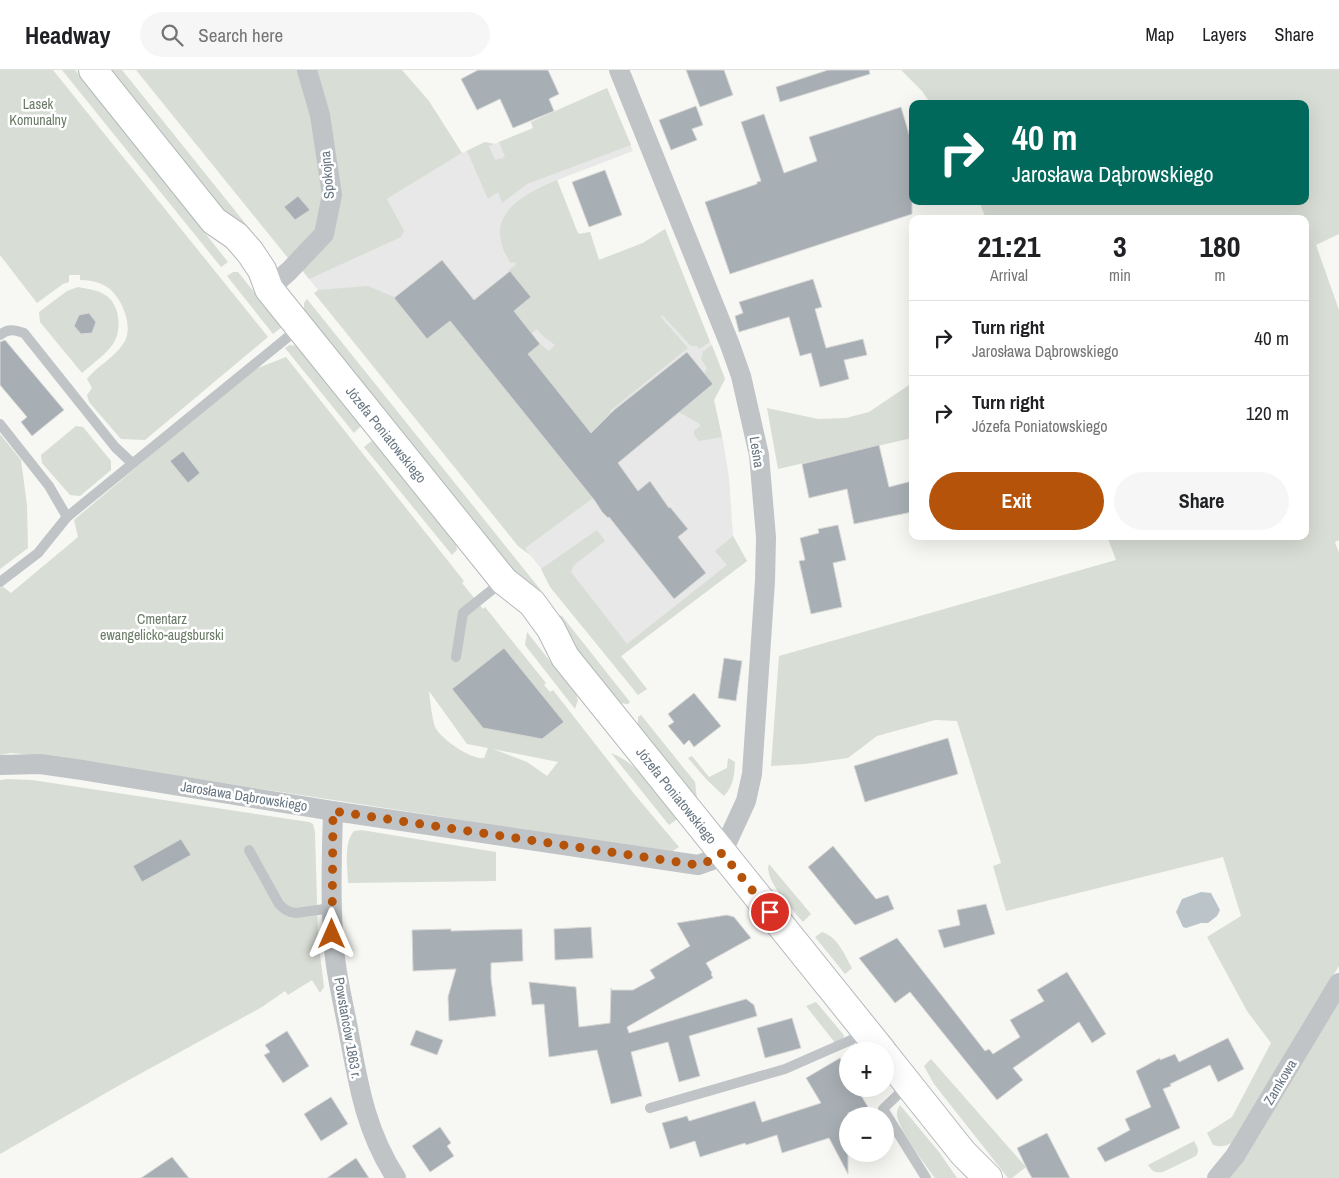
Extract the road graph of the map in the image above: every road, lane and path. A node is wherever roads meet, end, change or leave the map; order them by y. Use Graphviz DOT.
graph roads {
  1 [pos="93,70"];
  2 [pos="307,70"];
  3 [pos="618,70"];
  4 [pos="269,289"];
  5 [pos="300,328"];
  6 [pos="0,335"];
  7 [pos="0,424"];
  8 [pos="132,463"];
  9 [pos="67,517"];
  10 [pos="504,580"];
  11 [pos="0,582"];
  12 [pos="456,657"];
  13 [pos="0,764"];
  14 [pos="333,811"];
  15 [pos="248,850"];
  16 [pos="722,853"];
  17 [pos="332,908"];
  18 [pos="1339,983"];
  19 [pos="874,1041"];
  20 [pos="894,1066"];
  21 [pos="908,1084"];
  22 [pos="650,1108"];
  23 [pos="963,1153"];
  24 [pos="396,1178"];
  25 [pos="926,1178"];
  26 [pos="976,1178"];
  27 [pos="988,1178"];
  28 [pos="1217,1178"];
  1 -- 4 [label="street, Józefa Poniatowskiego"];
  2 -- 4 [label="street, Spokojna"];
  3 -- 16 [label="street, Leśna"];
  4 -- 5 [label="street, Józefa Poniatowskiego"];
  5 -- 8 [label="lane"];
  5 -- 10 [label="street, Józefa Poniatowskiego"];
  6 -- 8 [label="lane"];
  7 -- 9 [label="lane"];
  8 -- 9 [label="lane"];
  9 -- 11 [label="lane"];
  10 -- 12 [label="lane"];
  10 -- 16 [label="street, Józefa Poniatowskiego"];
  13 -- 14 [label="street, Jarosława Dąbrowskiego"];
  14 -- 16 [label="street, Jarosława Dąbrowskiego"];
  14 -- 17 [label="street, Powstańców 1863 r."];
  15 -- 17 [label="lane"];
  16 -- 19 [label="street, Józefa Poniatowskiego"];
  17 -- 24 [label="street, Powstańców 1863 r."];
  18 -- 28 [label="street, Zamkowa"];
  19 -- 22 [label="lane"];
  20 -- 21 [label="street"];
  21 -- 23 [label="street"];
  21 -- 25 [label="lane"];
  23 -- 26 [label="street"];
  23 -- 27 [label="street"];
}
